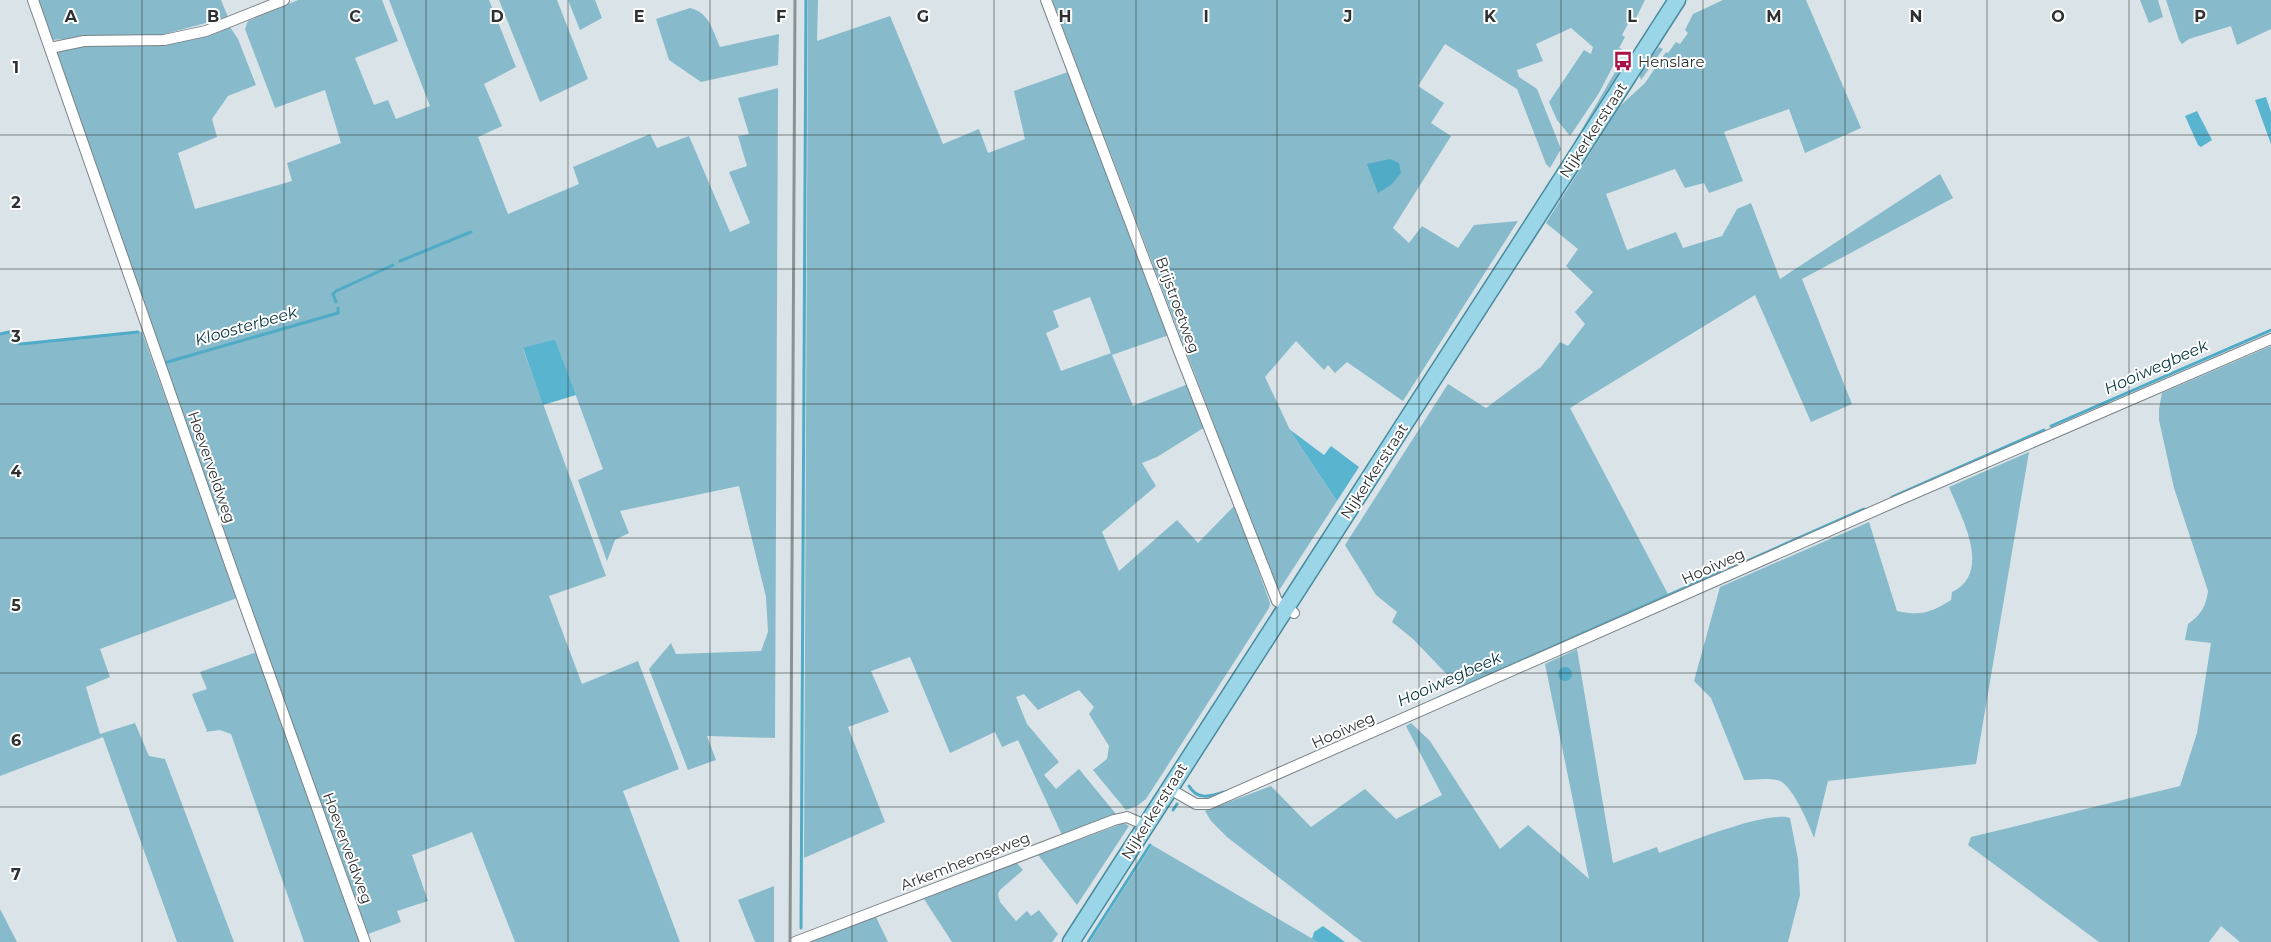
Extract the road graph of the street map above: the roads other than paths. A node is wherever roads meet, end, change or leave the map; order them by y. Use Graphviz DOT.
graph roads {
  1 [pos="33,0"];
  2 [pos="284,0"];
  3 [pos="1046,0"];
  4 [pos="1677,0"];
  5 [pos="50,48"];
  6 [pos="2271,339"];
  7 [pos="1289,610"];
  8 [pos="1168,788"];
  9 [pos="1145,825"];
  10 [pos="366,942"];
  11 [pos="795,942"];
  12 [pos="1071,942"];
  1 -- 5 [label="street, Hoeverveldweg"];
  2 -- 5 [label="street"];
  3 -- 7 [label="street, Brijstroetweg"];
  4 -- 7 [label="main road, Nijkerkerstraat"];
  5 -- 10 [label="street, Hoeverveldweg"];
  6 -- 8 [label="street, Hooiweg"];
  7 -- 8 [label="main road, Nijkerkerstraat"];
  8 -- 9 [label="main road, Nijkerkerstraat"];
  9 -- 11 [label="street, Arkemheenseweg"];
  9 -- 12 [label="main road, Nijkerkerstraat"];
}
